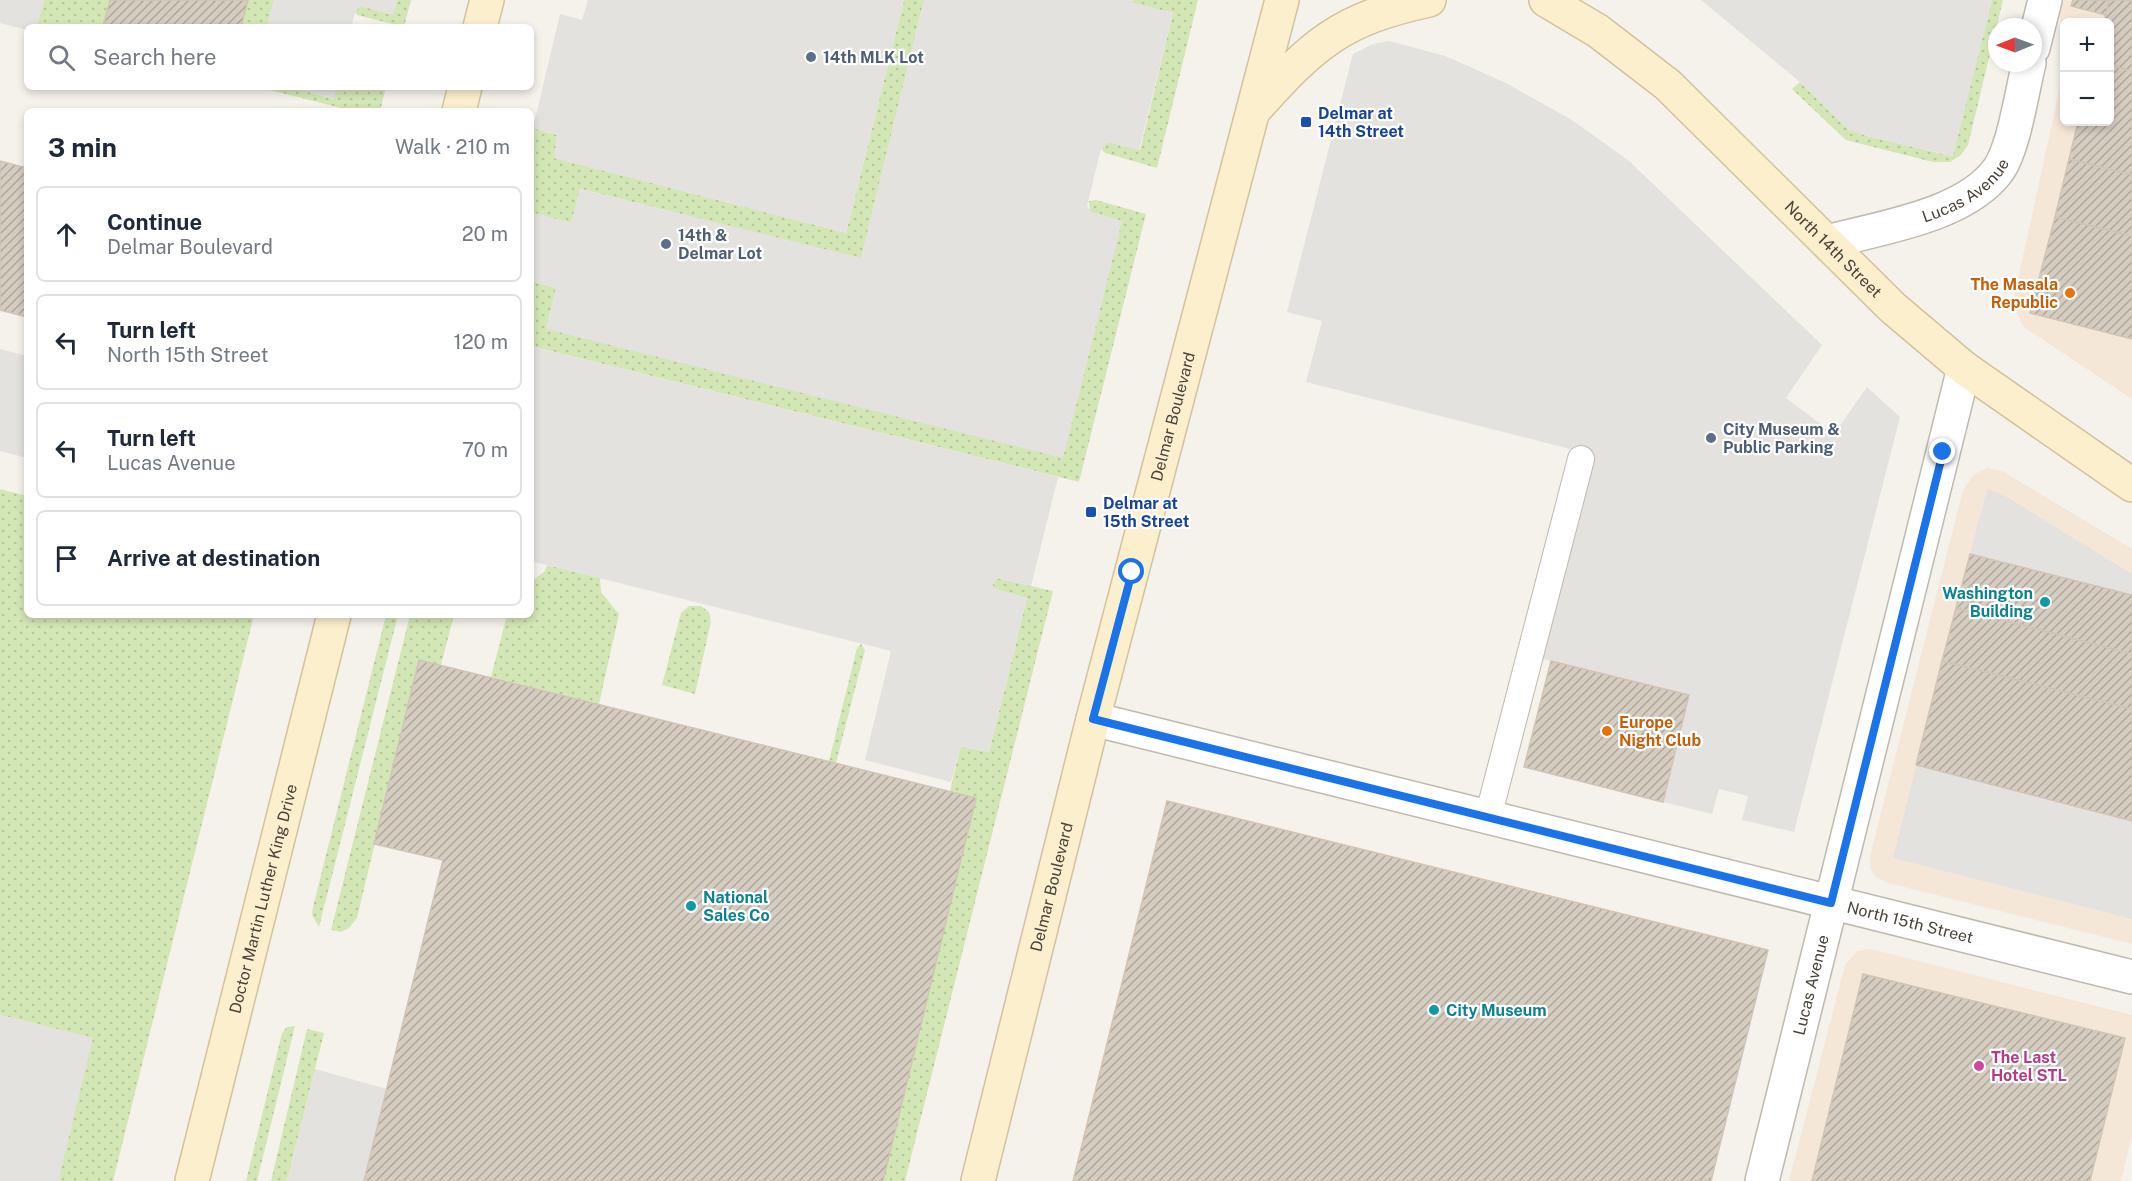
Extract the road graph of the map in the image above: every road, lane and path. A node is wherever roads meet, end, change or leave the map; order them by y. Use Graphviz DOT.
graph roads {
  1 [pos="487,0"];
  2 [pos="1282,0"];
  3 [pos="1429,0"];
  4 [pos="1546,0"];
  5 [pos="2045,0"];
  6 [pos="2040,18"];
  7 [pos="481,24"];
  8 [pos="2027,72"];
  9 [pos="464,90"];
  10 [pos="460,108"];
  11 [pos="1252,112"];
  12 [pos="1827,242"];
  13 [pos="1964,368"];
  14 [pos="1581,459"];
  15 [pos="2132,485"];
  16 [pos="333,618"];
  17 [pos="1093,719"];
  18 [pos="1488,817"];
  19 [pos="1831,903"];
  20 [pos="2132,977"];
  21 [pos="192,1181"];
  22 [pos="978,1181"];
  23 [pos="1761,1181"];
  1 -- 7 [label="street"];
  2 -- 11 [label="street, Delmar Boulevard"];
  3 -- 11 [label="street"];
  4 -- 12 [label="street, North 14th Street"];
  5 -- 6 [label="street"];
  8 -- 12 [label="street, Lucas Avenue"];
  9 -- 10 [label="street"];
  11 -- 17 [label="street, Delmar Boulevard"];
  12 -- 13 [label="street, North 14th Street"];
  13 -- 15 [label="street, North 14th Street"];
  13 -- 19 [label="street, Lucas Avenue"];
  14 -- 18 [label="lane"];
  16 -- 21 [label="street, Doctor Martin Luther King Drive"];
  17 -- 18 [label="street, North 15th Street"];
  17 -- 22 [label="street, Delmar Boulevard"];
  18 -- 19 [label="street, North 15th Street"];
  19 -- 20 [label="street, North 15th Street"];
  19 -- 23 [label="street, Lucas Avenue"];
}
